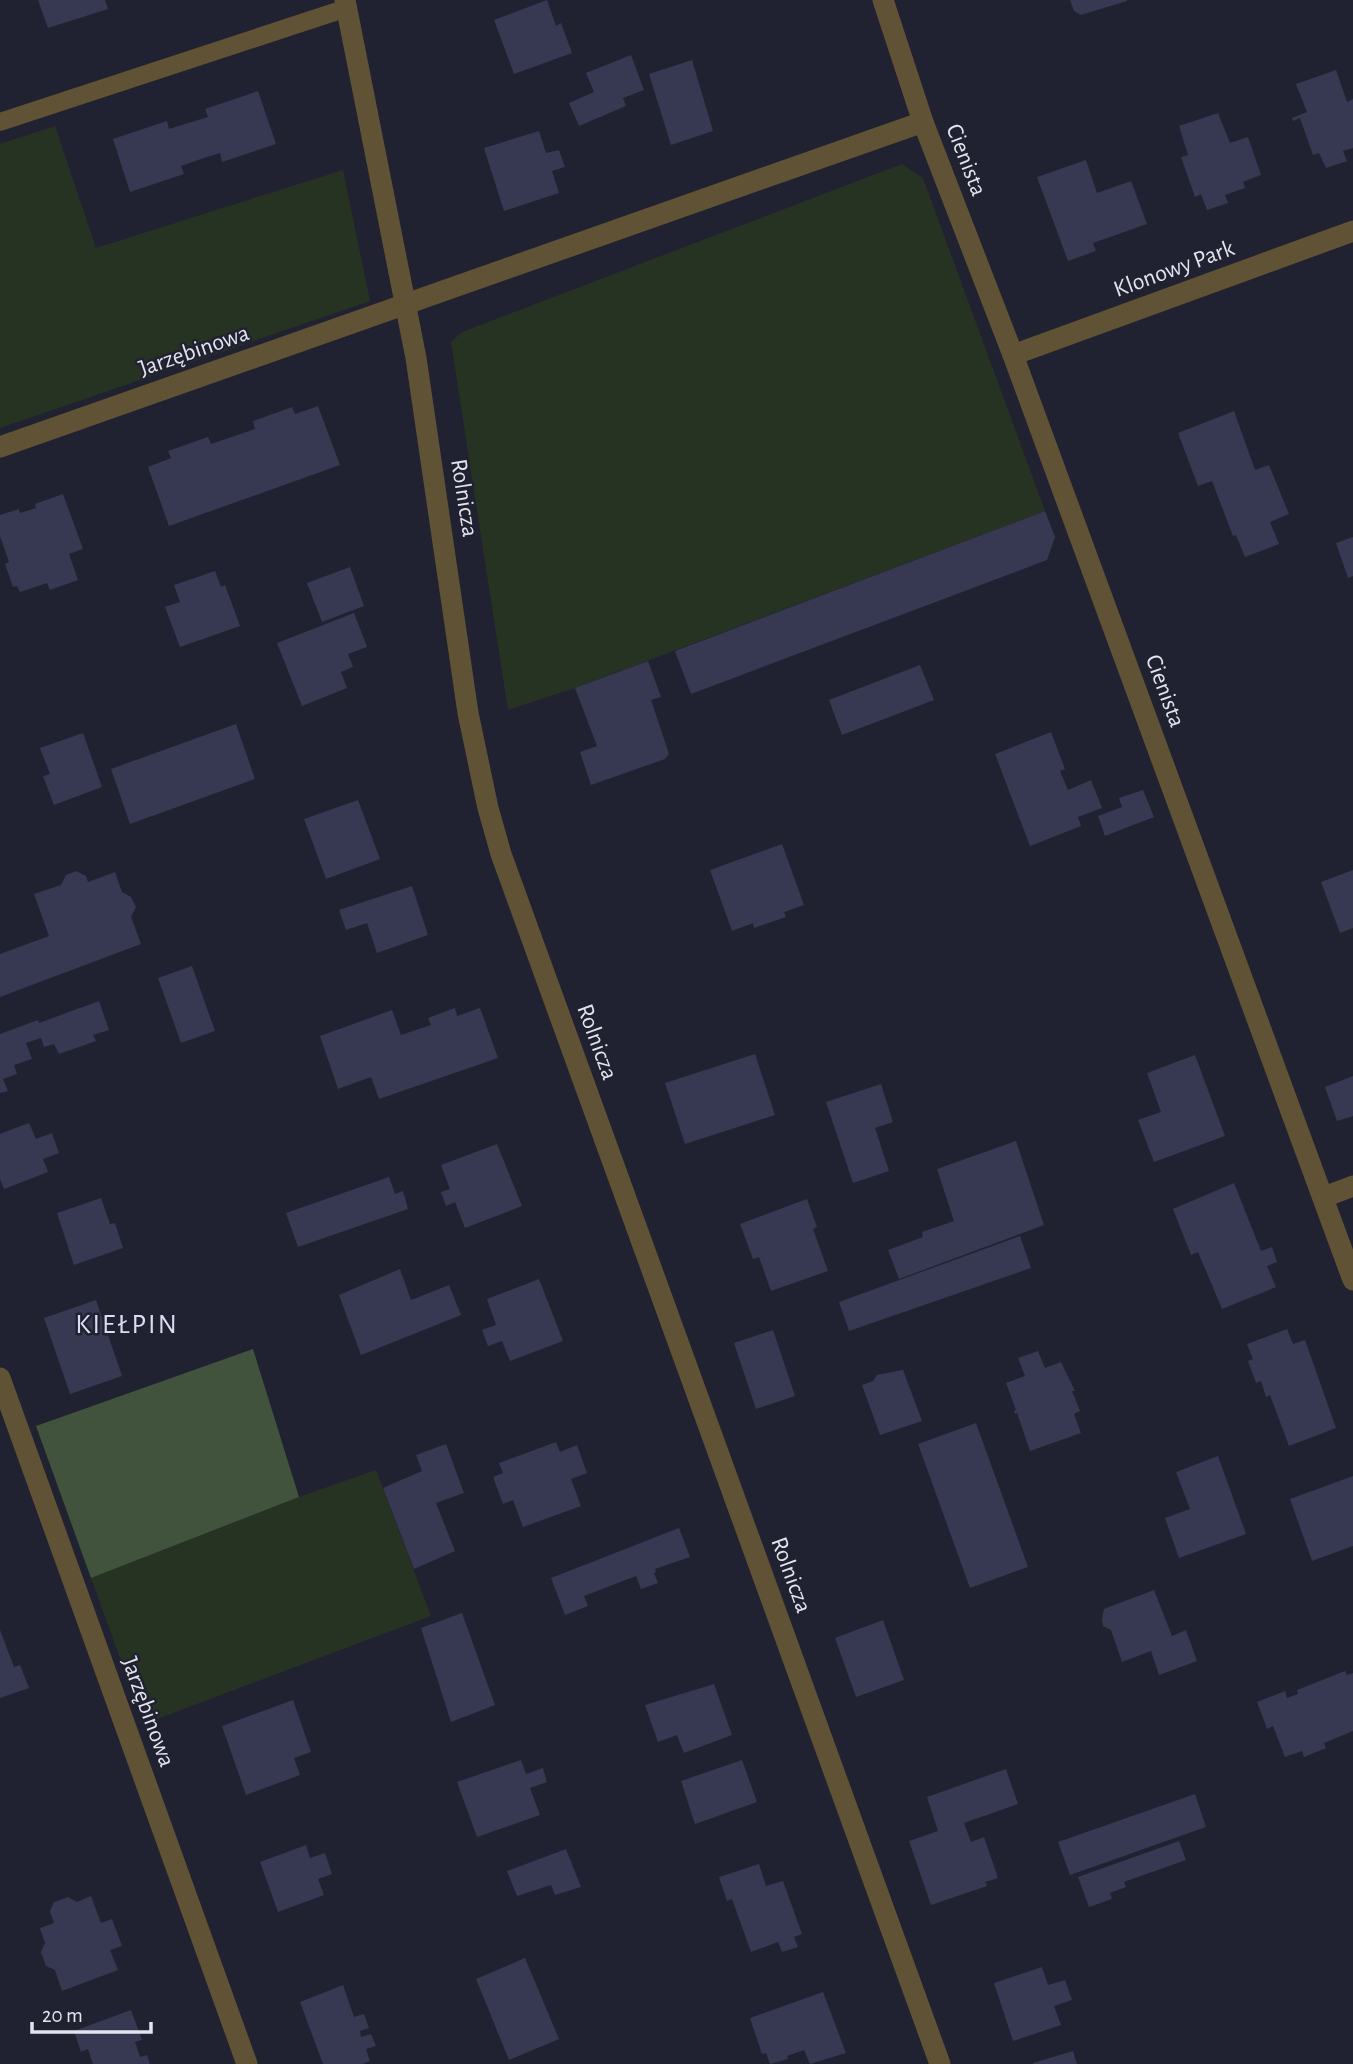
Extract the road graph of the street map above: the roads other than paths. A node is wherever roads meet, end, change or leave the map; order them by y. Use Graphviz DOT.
graph roads {
  1 [pos="883,0"];
  2 [pos="346,4"];
  3 [pos="0,122"];
  4 [pos="923,122"];
  5 [pos="1353,232"];
  6 [pos="406,304"];
  7 [pos="1013,355"];
  8 [pos="0,447"];
  9 [pos="1353,1186"];
  10 [pos="1324,1197"];
  11 [pos="1353,1280"];
  12 [pos="0,1378"];
  13 [pos="247,2064"];
  14 [pos="940,2064"];
  1 -- 4 [label="street, Cienista"];
  2 -- 3 [label="lane"];
  2 -- 6 [label="street, Rolnicza"];
  4 -- 6 [label="street, Cienista"];
  4 -- 7 [label="street, Cienista"];
  5 -- 7 [label="street, Klonowy Park"];
  6 -- 8 [label="street, Jarzębinowa"];
  6 -- 14 [label="street, Rolnicza"];
  7 -- 10 [label="street, Cienista"];
  9 -- 10 [label="street"];
  10 -- 11 [label="street, Cienista"];
  12 -- 13 [label="street, Jarzębinowa"];
}
